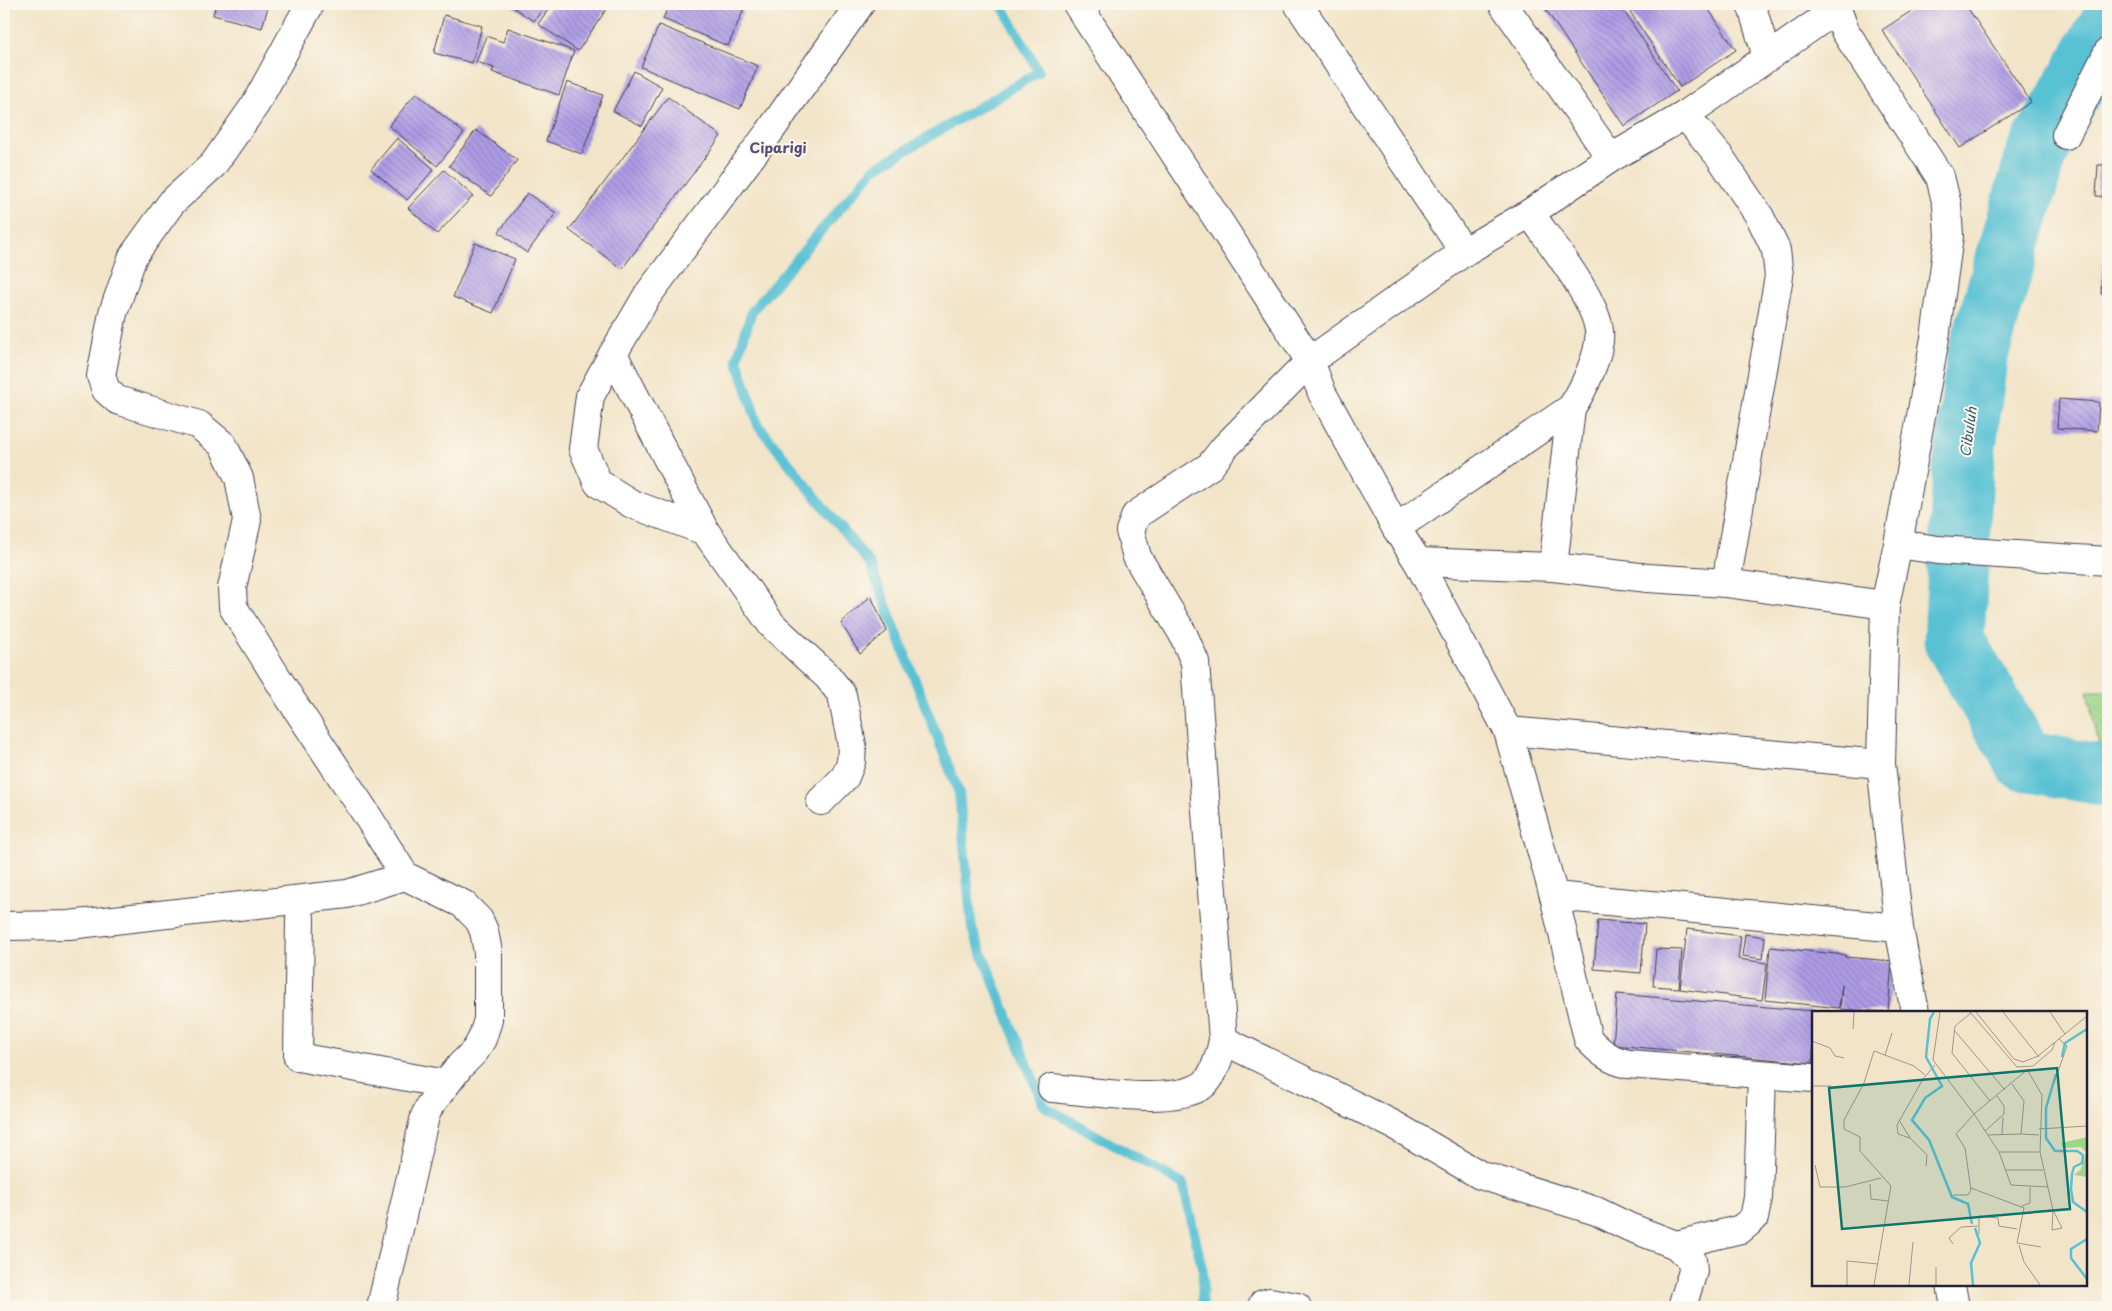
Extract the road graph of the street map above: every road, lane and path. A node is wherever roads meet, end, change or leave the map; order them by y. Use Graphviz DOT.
graph roads {
  1 [pos="310,4"];
  2 [pos="860,4"];
  3 [pos="1077,4"];
  4 [pos="1298,4"];
  5 [pos="1503,4"];
  6 [pos="1751,4"];
  7 [pos="1838,7"];
  8 [pos="2108,52"];
  9 [pos="1767,57"];
  10 [pos="1685,115"];
  11 [pos="2066,135"];
  12 [pos="1611,158"];
  13 [pos="1530,213"];
  14 [pos="1464,252"];
  15 [pos="613,354"];
  16 [pos="1310,361"];
  17 [pos="1571,408"];
  18 [pos="1396,528"];
  19 [pos="705,531"];
  20 [pos="1898,544"];
  21 [pos="2108,561"];
  22 [pos="1418,562"];
  23 [pos="1552,567"];
  24 [pos="1726,583"];
  25 [pos="1885,605"];
  26 [pos="1508,731"];
  27 [pos="1880,764"];
  28 [pos="821,801"];
  29 [pos="405,876"];
  30 [pos="1554,896"];
  31 [pos="300,918"];
  32 [pos="4,926"];
  33 [pos="1899,928"];
  34 [pos="1915,1011"];
  35 [pos="1223,1040"];
  36 [pos="1762,1075"];
  37 [pos="1812,1078"];
  38 [pos="446,1084"];
  39 [pos="1052,1088"];
  40 [pos="1676,1245"];
  41 [pos="381,1307"];
  42 [pos="1262,1307"];
  43 [pos="1297,1307"];
  44 [pos="1682,1307"];
  1 -- 29 [label="street"];
  2 -- 15 [label="street"];
  3 -- 16 [label="street"];
  4 -- 14 [label="street"];
  5 -- 12 [label="street"];
  6 -- 9 [label="street"];
  7 -- 9 [label="street"];
  7 -- 20 [label="street"];
  8 -- 11 [label="street"];
  9 -- 10 [label="street"];
  10 -- 12 [label="street"];
  10 -- 24 [label="street"];
  12 -- 13 [label="street"];
  13 -- 14 [label="street"];
  13 -- 17 [label="street"];
  14 -- 16 [label="street"];
  15 -- 19 [label="street"];
  15 -- 19 [label="street"];
  16 -- 18 [label="street"];
  16 -- 35 [label="street"];
  17 -- 18 [label="street"];
  17 -- 23 [label="street"];
  18 -- 22 [label="street"];
  19 -- 28 [label="street"];
  20 -- 21 [label="street"];
  20 -- 25 [label="street"];
  22 -- 23 [label="street"];
  22 -- 26 [label="street"];
  23 -- 24 [label="street"];
  24 -- 25 [label="street"];
  25 -- 27 [label="street"];
  26 -- 27 [label="street"];
  26 -- 30 [label="street"];
  27 -- 33 [label="street"];
  29 -- 32 [label="street"];
  29 -- 38 [label="street"];
  30 -- 33 [label="street"];
  30 -- 36 [label="street"];
  31 -- 38 [label="street"];
  33 -- 34 [label="street"];
  35 -- 39 [label="street"];
  35 -- 40 [label="street"];
  36 -- 37 [label="street"];
  36 -- 40 [label="street"];
  38 -- 41 [label="street"];
  40 -- 44 [label="street"];
  42 -- 43 [label="street"];
}
